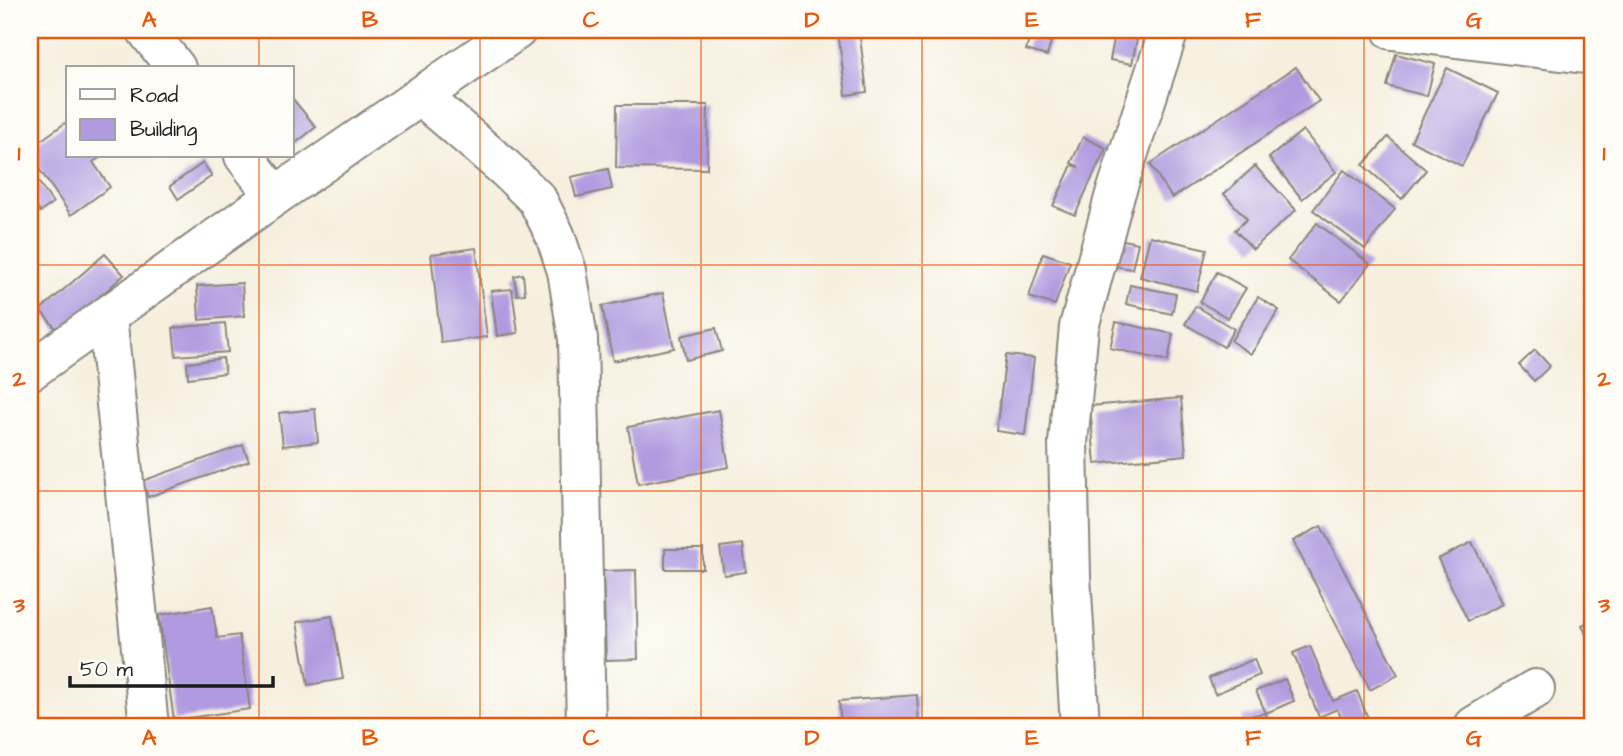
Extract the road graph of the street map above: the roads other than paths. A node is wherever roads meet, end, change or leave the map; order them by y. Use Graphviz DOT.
graph roads {
  1 [pos="146,30"];
  2 [pos="517,30"];
  3 [pos="1169,30"];
  4 [pos="1392,30"];
  5 [pos="1593,55"];
  6 [pos="174,66"];
  7 [pos="421,96"];
  8 [pos="246,158"];
  9 [pos="275,195"];
  10 [pos="107,316"];
  11 [pos="30,371"];
  12 [pos="1535,689"];
  13 [pos="149,726"];
  14 [pos="586,726"];
  15 [pos="1080,726"];
  16 [pos="1474,726"];
  1 -- 6 [label="street"];
  2 -- 7 [label="street"];
  3 -- 15 [label="street"];
  4 -- 5 [label="street"];
  7 -- 9 [label="street"];
  7 -- 14 [label="street"];
  8 -- 9 [label="street"];
  9 -- 10 [label="street"];
  10 -- 11 [label="street"];
  10 -- 13 [label="street"];
  12 -- 16 [label="street"];
}
